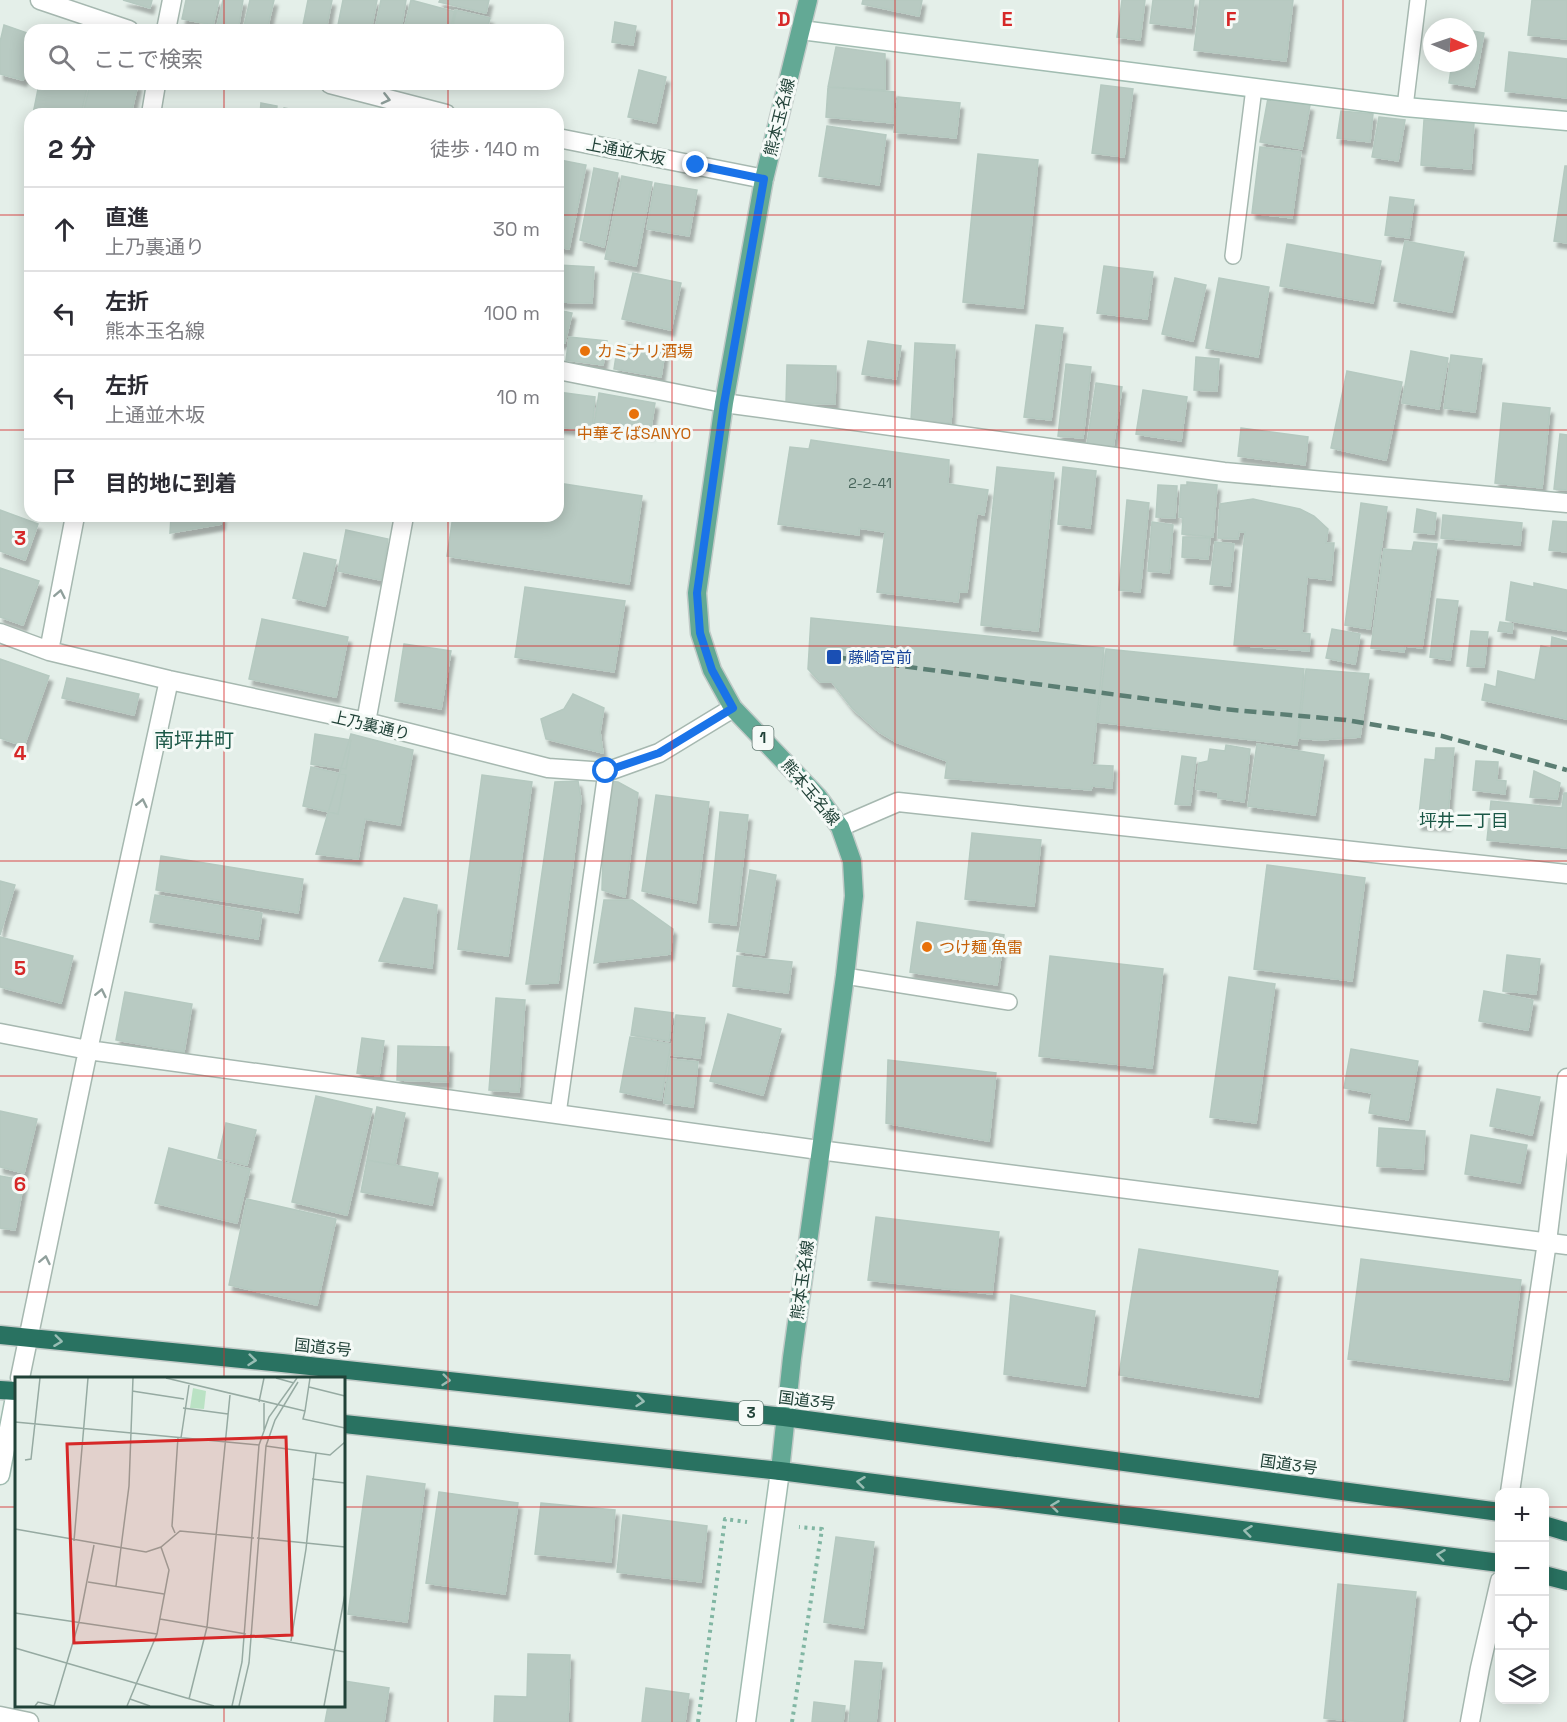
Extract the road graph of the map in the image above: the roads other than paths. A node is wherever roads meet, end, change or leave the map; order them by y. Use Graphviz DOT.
graph roads {
  1 [pos="40,0"];
  2 [pos="172,0"];
  3 [pos="808,0"];
  4 [pos="1418,0"];
  5 [pos="111,24"];
  6 [pos="167,24"];
  7 [pos="801,30"];
  8 [pos="1254,88"];
  9 [pos="155,90"];
  10 [pos="353,90"];
  11 [pos="1405,107"];
  12 [pos="152,108"];
  13 [pos="423,108"];
  14 [pos="1567,121"];
  15 [pos="564,139"];
  16 [pos="764,179"];
  17 [pos="1233,256"];
  18 [pos="564,371"];
  19 [pos="724,404"];
  20 [pos="1567,502"];
  21 [pos="74,522"];
  22 [pos="403,522"];
  23 [pos="0,633"];
  24 [pos="49,651"];
  25 [pos="169,680"];
  26 [pos="733,708"];
  27 [pos="366,722"];
  28 [pos="606,771"];
  29 [pos="840,826"];
  30 [pos="1567,874"];
  31 [pos="845,976"];
  32 [pos="1009,1002"];
  33 [pos="0,1033"];
  34 [pos="88,1050"];
  35 [pos="1567,1078"];
  36 [pos="558,1114"];
  37 [pos="819,1150"];
  38 [pos="1547,1242"];
  39 [pos="1567,1245"];
  40 [pos="0,1335"];
  41 [pos="29,1337"];
  42 [pos="20,1377"];
  43 [pos="0,1390"];
  44 [pos="15,1392"];
  45 [pos="15,1397"];
  46 [pos="784,1417"];
  47 [pos="345,1424"];
  48 [pos="780,1471"];
  49 [pos="0,1475"];
  50 [pos="1511,1488"];
  51 [pos="1495,1511"];
  52 [pos="1549,1526"];
  53 [pos="1567,1532"];
  54 [pos="1495,1562"];
  55 [pos="1549,1576"];
  56 [pos="1567,1581"];
  57 [pos="1497,1596"];
  58 [pos="0,1716"];
  59 [pos="29,1722"];
  60 [pos="746,1722"];
  61 [pos="1470,1722"];
  1 -- 5 [label="street"];
  2 -- 6 [label="street"];
  3 -- 7 [label="main road, 熊本玉名線 / 1"];
  4 -- 11 [label="lane"];
  7 -- 8 [label="street"];
  7 -- 16 [label="main road, 熊本玉名線 / 1"];
  8 -- 11 [label="street"];
  8 -- 17 [label="lane"];
  9 -- 12 [label="street"];
  10 -- 13 [label="street, one-way"];
  11 -- 14 [label="street"];
  15 -- 16 [label="street, 上通並木坂"];
  16 -- 19 [label="main road, 熊本玉名線 / 1"];
  18 -- 19 [label="street"];
  19 -- 20 [label="street"];
  19 -- 26 [label="main road, 熊本玉名線 / 1"];
  24 -- 21 [label="street, one-way"];
  22 -- 27 [label="street"];
  23 -- 24 [label="street, 上乃裏通り"];
  24 -- 25 [label="street, 上乃裏通り"];
  25 -- 27 [label="street, 上乃裏通り"];
  34 -- 25 [label="street, one-way"];
  26 -- 28 [label="street, 上乃裏通り"];
  26 -- 29 [label="main road, 熊本玉名線 / 1"];
  27 -- 28 [label="street, 上乃裏通り"];
  28 -- 36 [label="lane"];
  29 -- 30 [label="street"];
  29 -- 31 [label="main road, 熊本玉名線 / 1"];
  31 -- 32 [label="lane"];
  31 -- 37 [label="main road, 熊本玉名線 / 1"];
  33 -- 34 [label="street"];
  34 -- 36 [label="street"];
  41 -- 34 [label="street, one-way"];
  35 -- 38 [label="street"];
  36 -- 37 [label="street"];
  37 -- 38 [label="street"];
  37 -- 46 [label="main road, 熊本玉名線 / 1"];
  38 -- 39 [label="street"];
  38 -- 50 [label="street"];
  40 -- 41 [label="highway, 国道3号 / 3"];
  41 -- 42 [label="street"];
  41 -- 46 [label="highway, 国道3号 / 3, one-way"];
  43 -- 44 [label="highway"];
  45 -- 49 [label="street"];
  46 -- 48 [label="main road, 熊本玉名線 / 1"];
  46 -- 51 [label="highway, 国道3号 / 3"];
  47 -- 48 [label="highway"];
  54 -- 48 [label="highway, one-way"];
  48 -- 60 [label="street"];
  52 -- 53 [label="highway"];
  55 -- 56 [label="highway"];
  57 -- 61 [label="street"];
  58 -- 59 [label="street"];
}
